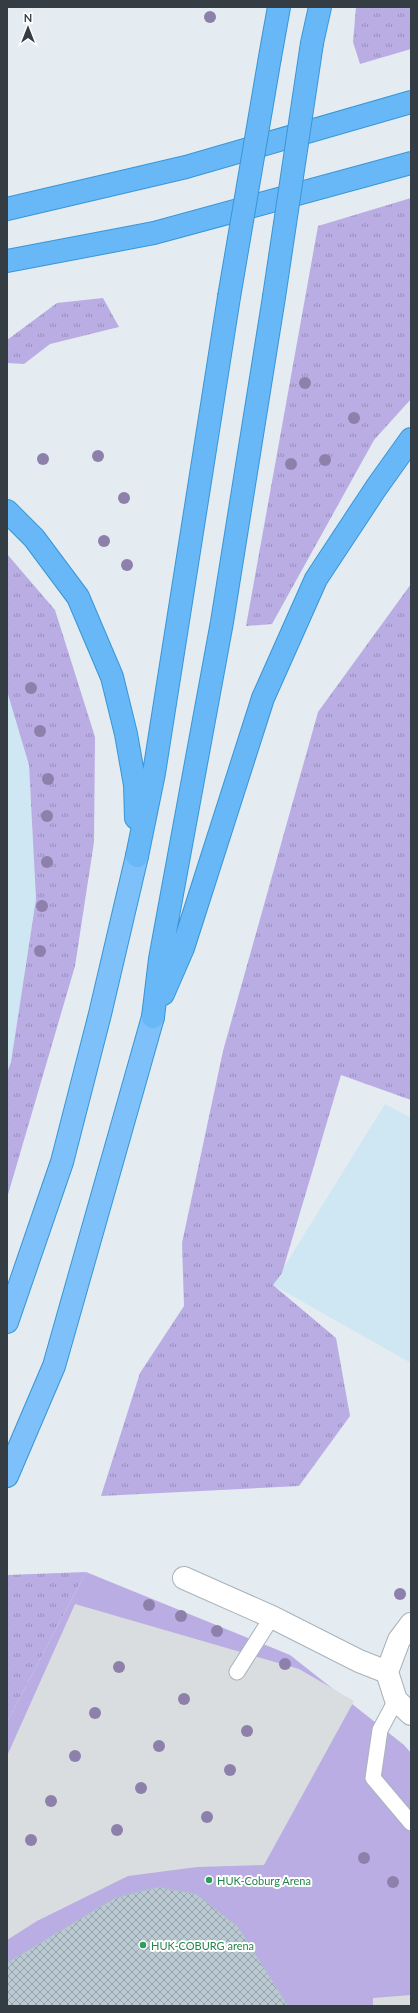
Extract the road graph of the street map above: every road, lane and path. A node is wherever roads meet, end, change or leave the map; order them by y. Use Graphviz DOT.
graph roads {
  1 [pos="279,7"];
  2 [pos="320,7"];
  3 [pos="411,102"];
  4 [pos="411,162"];
  5 [pos="7,210"];
  6 [pos="7,261"];
  7 [pos="411,439"];
  8 [pos="7,511"];
  9 [pos="137,856"];
  10 [pos="153,1018"];
  11 [pos="7,1322"];
  12 [pos="7,1476"];
  13 [pos="184,1578"];
  14 [pos="272,1617"];
  15 [pos="411,1624"];
  16 [pos="237,1672"];
  17 [pos="387,1672"];
  18 [pos="404,1707"];
  19 [pos="411,1823"];
  1 -- 9 [label="highway, bridge"];
  2 -- 10 [label="highway, bridge"];
  3 -- 5 [label="highway"];
  4 -- 6 [label="highway"];
  7 -- 10 [label="highway"];
  8 -- 9 [label="highway"];
  9 -- 11 [label="highway"];
  10 -- 12 [label="highway"];
  13 -- 14 [label="street"];
  14 -- 16 [label="lane"];
  14 -- 17 [label="street"];
  15 -- 17 [label="street"];
  17 -- 18 [label="street"];
  18 -- 19 [label="lane"];
}
